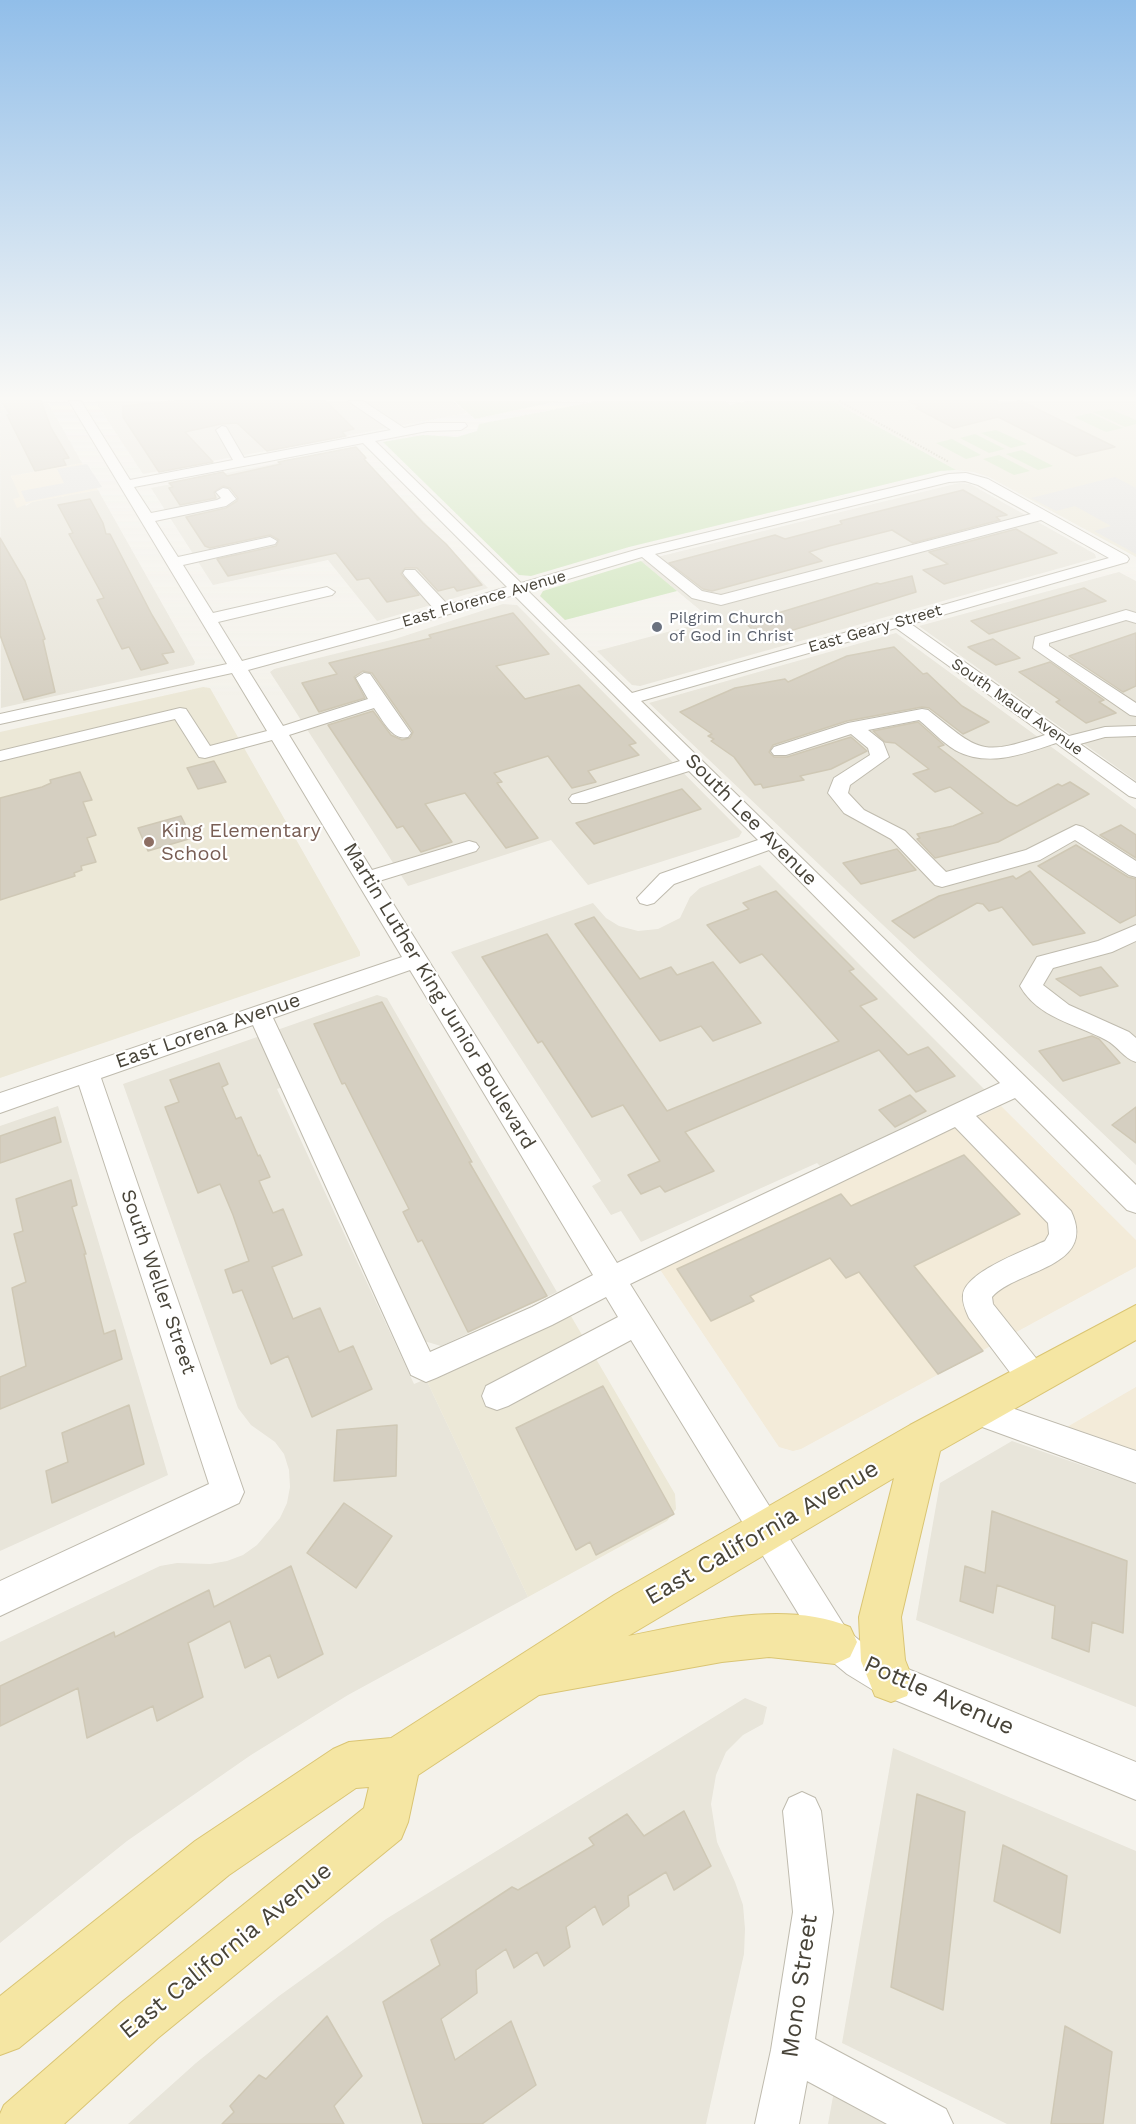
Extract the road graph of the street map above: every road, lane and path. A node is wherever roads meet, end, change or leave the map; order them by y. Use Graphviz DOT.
graph roads {
  1 [pos="137,500"];
  2 [pos="227,500"];
  3 [pos="428,500"];
  4 [pos="858,500"];
  5 [pos="1015,500"];
  6 [pos="1043,516"];
  7 [pos="148,518"];
  8 [pos="270,541"];
  9 [pos="644,552"];
  10 [pos="174,562"];
  11 [pos="410,573"];
  12 [pos="518,590"];
  13 [pos="327,592"];
  14 [pos="445,611"];
  15 [pos="1136,618"];
  16 [pos="209,619"];
  17 [pos="898,622"];
  18 [pos="237,666"];
  19 [pos="364,678"];
  20 [pos="103,697"];
  21 [pos="629,699"];
  22 [pos="378,701"];
  23 [pos="1136,711"];
  24 [pos="0,719"];
  25 [pos="854,727"];
  26 [pos="115,728"];
  27 [pos="1136,731"];
  28 [pos="279,733"];
  29 [pos="402,733"];
  30 [pos="1062,740"];
  31 [pos="780,751"];
  32 [pos="0,756"];
  33 [pos="694,763"];
  34 [pos="1136,792"];
  35 [pos="579,799"];
  36 [pos="773,842"];
  37 [pos="469,847"];
  38 [pos="1136,870"];
  39 [pos="367,878"];
  40 [pos="647,898"];
  41 [pos="1136,932"];
  42 [pos="417,960"];
  43 [pos="259,1014"];
  44 [pos="1136,1053"];
  45 [pos="87,1072"];
  46 [pos="1019,1085"];
  47 [pos="0,1103"];
  48 [pos="958,1114"];
  49 [pos="1136,1202"];
  50 [pos="612,1281"];
  51 [pos="1136,1321"];
  52 [pos="637,1322"];
  53 [pos="1032,1377"];
  54 [pos="497,1396"];
  55 [pos="974,1410"];
  56 [pos="924,1438"];
  57 [pos="1136,1467"];
  58 [pos="764,1530"];
  59 [pos="0,1599"];
  60 [pos="835,1642"];
  61 [pos="527,1677"];
  62 [pos="891,1680"];
  63 [pos="398,1761"];
  64 [pos="1136,1781"];
  65 [pos="802,1811"];
  66 [pos="0,2029"];
  67 [pos="792,2050"];
  68 [pos="23,2124"];
  69 [pos="777,2124"];
  70 [pos="931,2124"];
  1 -- 7 [label="street, Martin Luther King Junior Boulevard"];
  2 -- 7 [label="street"];
  3 -- 12 [label="street, South Lee Avenue"];
  4 -- 9 [label="street, East Florence Avenue"];
  5 -- 6 [label="street"];
  6 -- 9 [label="street"];
  6 -- 17 [label="street, East Geary Street"];
  7 -- 10 [label="street, Martin Luther King Junior Boulevard"];
  8 -- 10 [label="street"];
  9 -- 12 [label="street, East Florence Avenue"];
  10 -- 16 [label="street, Martin Luther King Junior Boulevard"];
  11 -- 14 [label="street"];
  12 -- 14 [label="street, East Florence Avenue"];
  12 -- 21 [label="street, South Lee Avenue"];
  13 -- 16 [label="street"];
  14 -- 18 [label="street, East Florence Avenue"];
  15 -- 23 [label="street"];
  16 -- 18 [label="street, Martin Luther King Junior Boulevard"];
  17 -- 21 [label="street, East Geary Street"];
  17 -- 30 [label="street, South Maud Avenue"];
  18 -- 20 [label="street, East Florence Avenue"];
  18 -- 28 [label="street, Martin Luther King Junior Boulevard"];
  19 -- 22 [label="street"];
  20 -- 24 [label="street, East Florence Avenue"];
  20 -- 26 [label="street"];
  21 -- 33 [label="street, South Lee Avenue"];
  22 -- 28 [label="street"];
  22 -- 29 [label="street"];
  25 -- 30 [label="street"];
  25 -- 31 [label="street"];
  25 -- 38 [label="street"];
  26 -- 28 [label="street"];
  26 -- 32 [label="street"];
  27 -- 30 [label="street"];
  28 -- 39 [label="street, Martin Luther King Junior Boulevard"];
  30 -- 34 [label="street, South Maud Avenue"];
  33 -- 35 [label="street"];
  33 -- 36 [label="street, South Lee Avenue"];
  36 -- 40 [label="street"];
  36 -- 46 [label="street, South Lee Avenue"];
  37 -- 39 [label="street"];
  39 -- 42 [label="street, Martin Luther King Junior Boulevard"];
  41 -- 44 [label="street"];
  42 -- 43 [label="street, East Lorena Avenue"];
  42 -- 50 [label="street, Martin Luther King Junior Boulevard"];
  43 -- 45 [label="street, East Lorena Avenue"];
  43 -- 50 [label="street"];
  45 -- 47 [label="street, East Lorena Avenue"];
  45 -- 59 [label="street, South Weller Street"];
  46 -- 48 [label="street"];
  46 -- 49 [label="street, South Lee Avenue"];
  48 -- 50 [label="street"];
  48 -- 53 [label="street"];
  50 -- 52 [label="street, Martin Luther King Junior Boulevard"];
  51 -- 53 [label="main road, East California Avenue"];
  52 -- 54 [label="street"];
  52 -- 58 [label="street, Martin Luther King Junior Boulevard"];
  53 -- 55 [label="main road, East California Avenue"];
  55 -- 56 [label="main road, East California Avenue"];
  55 -- 57 [label="street"];
  56 -- 58 [label="main road, East California Avenue"];
  56 -- 62 [label="main road"];
  58 -- 60 [label="street, Pottle Avenue"];
  58 -- 61 [label="main road, East California Avenue"];
  60 -- 61 [label="main road"];
  60 -- 62 [label="street, Pottle Avenue"];
  61 -- 63 [label="main road, East California Avenue"];
  62 -- 64 [label="street, Pottle Avenue"];
  63 -- 66 [label="main road, East California Avenue"];
  63 -- 68 [label="main road, East California Avenue"];
  65 -- 67 [label="street, Mono Street"];
  67 -- 69 [label="street, Mono Street"];
  67 -- 70 [label="street"];
}
